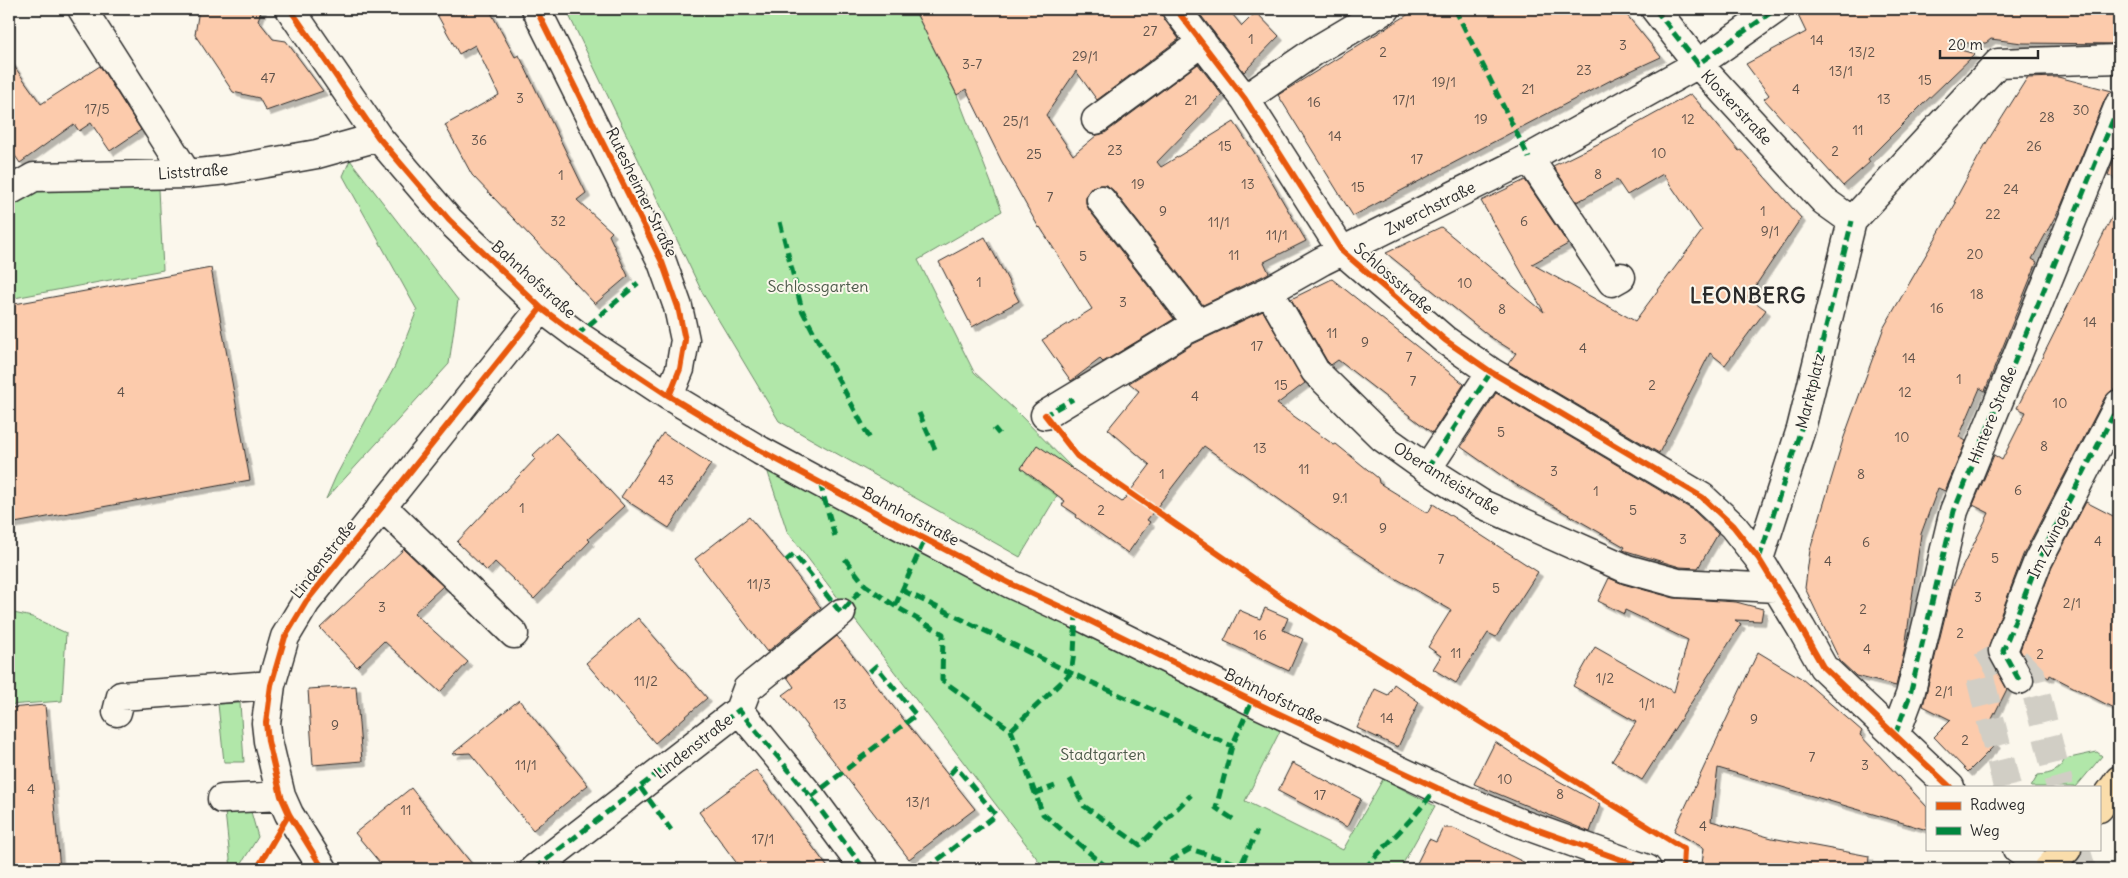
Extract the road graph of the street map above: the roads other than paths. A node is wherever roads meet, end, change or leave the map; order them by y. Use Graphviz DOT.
graph roads {
  1 [pos="82,9"];
  2 [pos="290,9"];
  3 [pos="536,9"];
  4 [pos="1176,9"];
  5 [pos="1386,9"];
  6 [pos="1655,9"];
  7 [pos="1776,9"];
  8 [pos="1202,42"];
  9 [pos="2119,59"];
  10 [pos="1698,64"];
  11 [pos="1245,99"];
  12 [pos="2119,105"];
  13 [pos="1096,120"];
  14 [pos="378,137"];
  15 [pos="1529,158"];
  16 [pos="187,174"];
  17 [pos="9,191"];
  18 [pos="1101,200"];
  19 [pos="1852,221"];
  20 [pos="1342,251"];
  21 [pos="1621,277"];
  22 [pos="1269,291"];
  23 [pos="541,308"];
  24 [pos="1198,324"];
  25 [pos="1491,372"];
  26 [pos="669,396"];
  27 [pos="2119,404"];
  28 [pos="1045,414"];
  29 [pos="1426,469"];
  30 [pos="382,506"];
  31 [pos="1759,559"];
  32 [pos="1776,588"];
  33 [pos="841,613"];
  34 [pos="514,634"];
  35 [pos="2018,680"];
  36 [pos="271,685"];
  37 [pos="739,710"];
  38 [pos="117,712"];
  39 [pos="1895,734"];
  40 [pos="2119,780"];
  41 [pos="1949,786"];
  42 [pos="281,796"];
  43 [pos="222,799"];
  44 [pos="2100,807"];
  45 [pos="2018,850"];
  46 [pos="2066,850"];
  47 [pos="323,869"];
  48 [pos="534,869"];
  49 [pos="864,869"];
  50 [pos="1647,869"];
  51 [pos="2046,869"];
  1 -- 16 [label="street"];
  2 -- 14 [label="street, Bahnhofstraße"];
  3 -- 26 [label="street, Rutesheimer Straße"];
  4 -- 8 [label="street, Schlossstraße"];
  5 -- 11 [label="street"];
  6 -- 10 [label="street, Klosterstraße"];
  7 -- 10 [label="street, Zwerchstraße"];
  8 -- 11 [label="street, Schlossstraße"];
  8 -- 13 [label="street"];
  9 -- 19 [label="street, Marktplatz"];
  10 -- 15 [label="street, Zwerchstraße"];
  10 -- 19 [label="street, Klosterstraße"];
  11 -- 20 [label="street, Schlossstraße"];
  12 -- 39 [label="street, Hintere Straße"];
  14 -- 16 [label="street, Liststraße"];
  14 -- 23 [label="street, Bahnhofstraße"];
  15 -- 20 [label="street, Zwerchstraße"];
  15 -- 21 [label="street"];
  16 -- 17 [label="street, Liststraße"];
  18 -- 24 [label="street"];
  19 -- 31 [label="street, Marktplatz"];
  20 -- 22 [label="street, Zwerchstraße"];
  20 -- 25 [label="street, Schlossstraße"];
  22 -- 24 [label="street, Zwerchstraße"];
  22 -- 29 [label="street, Oberamteistraße"];
  23 -- 26 [label="street, Bahnhofstraße"];
  23 -- 30 [label="street, Lindenstraße"];
  24 -- 28 [label="street, Zwerchstraße"];
  25 -- 29 [label="street"];
  25 -- 31 [label="street, Schlossstraße"];
  26 -- 50 [label="street, Bahnhofstraße"];
  27 -- 35 [label="street, Im Zwinger"];
  29 -- 32 [label="street, Oberamteistraße"];
  30 -- 34 [label="street"];
  30 -- 36 [label="street, Lindenstraße"];
  31 -- 32 [label="street"];
  32 -- 39 [label="street"];
  33 -- 37 [label="street"];
  36 -- 38 [label="street"];
  36 -- 42 [label="street, Lindenstraße"];
  37 -- 48 [label="street, Lindenstraße"];
  37 -- 49 [label="street, Lindenstraße"];
  39 -- 41 [label="street"];
  40 -- 44 [label="main road"];
  42 -- 43 [label="street"];
  42 -- 47 [label="street, Lindenstraße"];
  45 -- 51 [label="street"];
  46 -- 51 [label="main road"];
}
